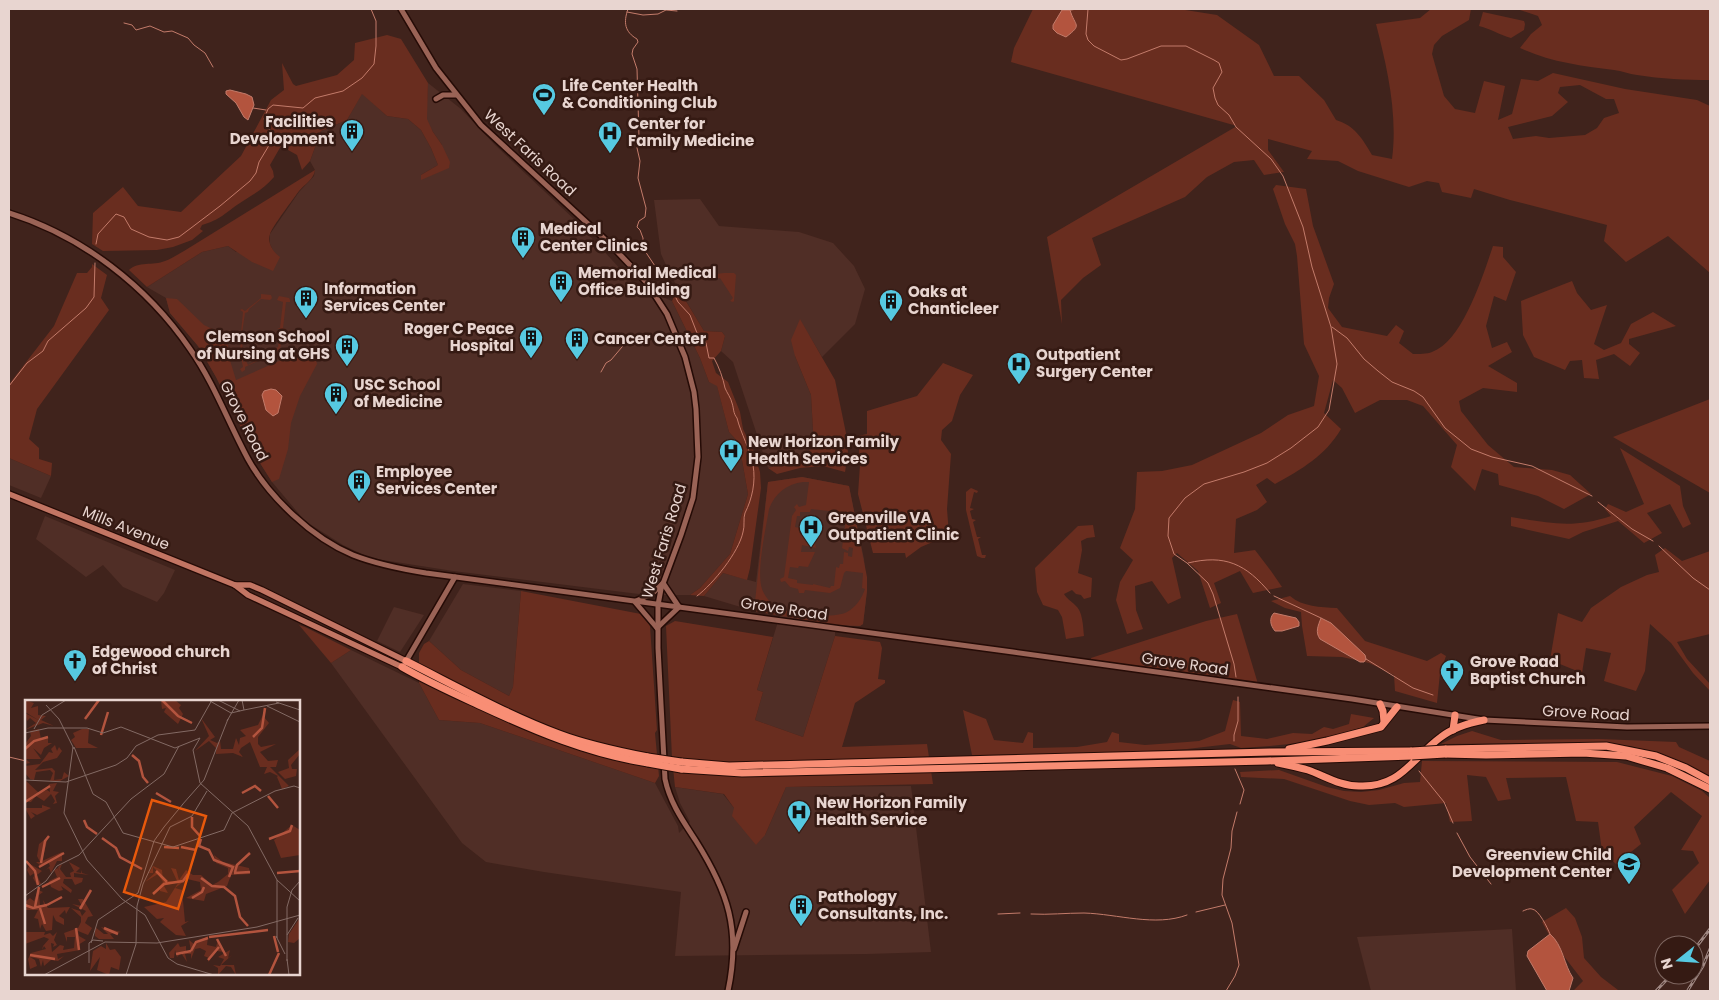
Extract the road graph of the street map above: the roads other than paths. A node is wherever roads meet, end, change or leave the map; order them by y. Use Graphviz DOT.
graph roads {
  1 [pos="401,9"];
  2 [pos="456,95"];
  3 [pos="436,100"];
  4 [pos="9,213"];
  5 [pos="9,494"];
  6 [pos="455,576"];
  7 [pos="663,583"];
  8 [pos="235,585"];
  9 [pos="634,602"];
  10 [pos="658,605"];
  11 [pos="680,607"];
  12 [pos="657,628"];
  13 [pos="404,664"];
  14 [pos="1380,704"];
  15 [pos="1397,707"];
  16 [pos="1455,715"];
  17 [pos="1484,720"];
  18 [pos="1384,722"];
  19 [pos="1710,726"];
  20 [pos="1453,730"];
  21 [pos="1270,752"];
  22 [pos="1445,752"];
  23 [pos="1412,753"];
  24 [pos="1270,761"];
  25 [pos="681,766"];
  26 [pos="1710,781"];
  27 [pos="1710,789"];
  28 [pos="746,912"];
  29 [pos="733,952"];
  30 [pos="728,991"];
  1 -- 2 [label="main road, West Faris Road"];
  2 -- 3 [label="main road"];
  2 -- 7 [label="main road, West Faris Road"];
  4 -- 6 [label="main road, Grove Road"];
  5 -- 8 [label="main road, Mills Avenue"];
  6 -- 9 [label="main road, Grove Road"];
  6 -- 13 [label="main road"];
  7 -- 9 [label="main road"];
  7 -- 10 [label="main road, West Faris Road"];
  7 -- 11 [label="main road"];
  8 -- 13 [label="main road, Mills Avenue"];
  8 -- 13 [label="main road, Mills Avenue"];
  9 -- 10 [label="main road, Grove Road"];
  9 -- 12 [label="main road"];
  10 -- 11 [label="main road, Grove Road"];
  10 -- 12 [label="main road, West Faris Road"];
  11 -- 12 [label="main road"];
  11 -- 14 [label="main road, Grove Road"];
  12 -- 29 [label="main road, West Faris Road"];
  13 -- 25 [label="highway, bridge"];
  14 -- 15 [label="main road, Grove Road"];
  14 -- 18 [label="highway"];
  15 -- 16 [label="main road, Grove Road"];
  15 -- 18 [label="highway"];
  16 -- 17 [label="main road, Grove Road"];
  16 -- 20 [label="highway"];
  17 -- 19 [label="main road, Grove Road"];
  17 -- 20 [label="highway"];
  18 -- 21 [label="highway"];
  20 -- 24 [label="highway"];
  21 -- 23 [label="highway"];
  21 -- 25 [label="highway"];
  22 -- 23 [label="highway, bridge"];
  22 -- 26 [label="highway"];
  22 -- 27 [label="highway"];
  23 -- 24 [label="highway"];
  24 -- 25 [label="highway"];
  28 -- 29 [label="main road"];
  29 -- 30 [label="main road, West Faris Road"];
}
